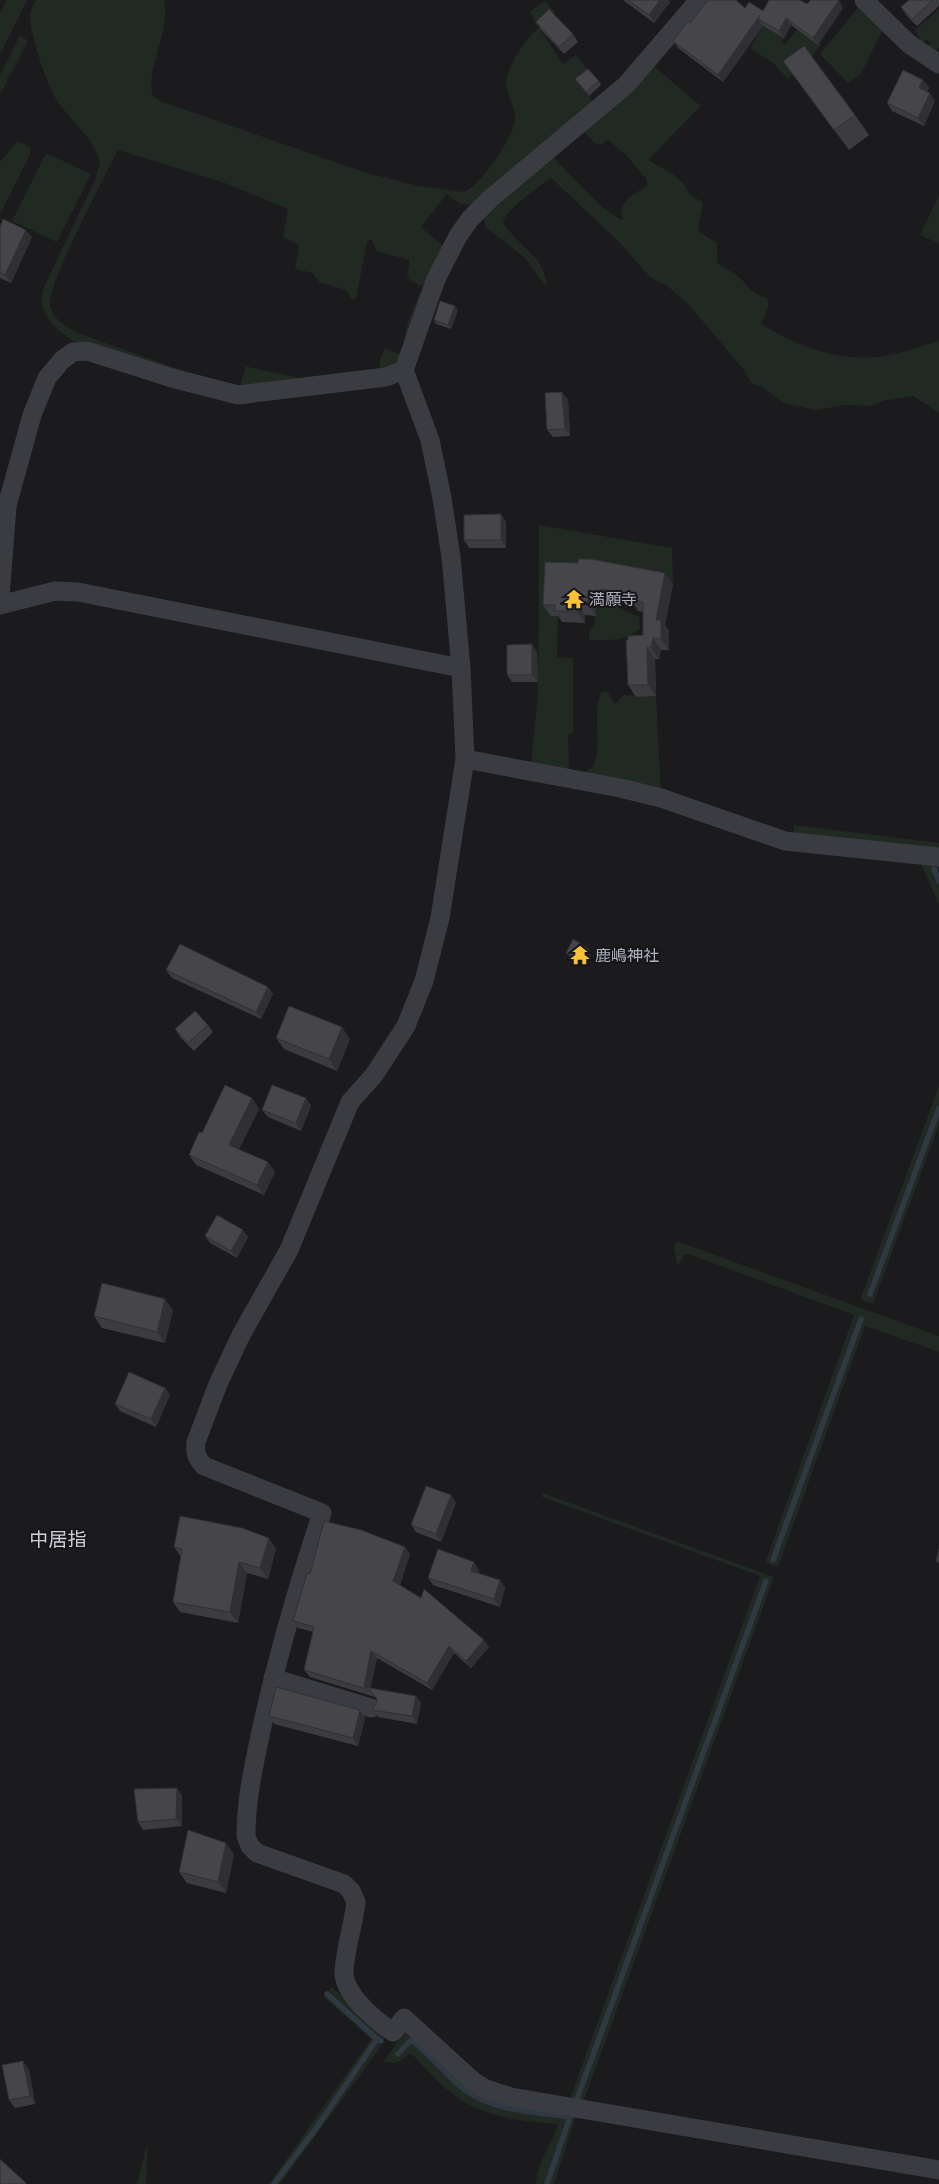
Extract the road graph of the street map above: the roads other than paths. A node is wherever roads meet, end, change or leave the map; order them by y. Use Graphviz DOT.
graph roads {
  1 [pos="699,0"];
  2 [pos="864,0"];
  3 [pos="939,64"];
  4 [pos="404,370"];
  5 [pos="0,598"];
  6 [pos="0,605"];
  7 [pos="461,668"];
  8 [pos="465,759"];
  9 [pos="939,856"];
  10 [pos="273,1678"];
  11 [pos="371,1708"];
  12 [pos="939,2170"];
  1 -- 4 [label="street"];
  2 -- 3 [label="street"];
  4 -- 5 [label="street"];
  4 -- 7 [label="street"];
  6 -- 7 [label="street"];
  7 -- 8 [label="street"];
  8 -- 9 [label="street"];
  8 -- 10 [label="street"];
  10 -- 11 [label="street"];
  10 -- 12 [label="street"];
}
